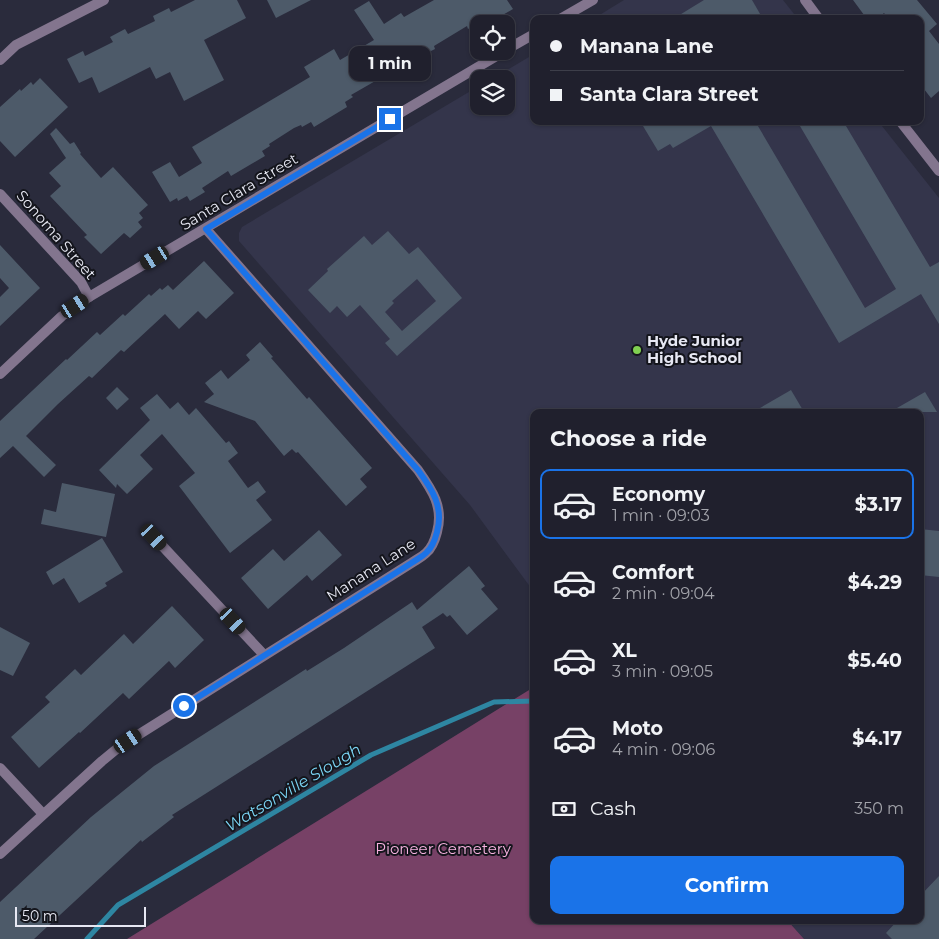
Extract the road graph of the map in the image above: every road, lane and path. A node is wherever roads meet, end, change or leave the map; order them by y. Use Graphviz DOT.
graph roads {
  1 [pos="104,0"];
  2 [pos="592,0"];
  3 [pos="805,0"];
  4 [pos="567,15"];
  5 [pos="817,15"];
  6 [pos="530,36"];
  7 [pos="515,46"];
  8 [pos="0,60"];
  9 [pos="491,60"];
  10 [pos="903,125"];
  11 [pos="939,171"];
  12 [pos="0,194"];
  13 [pos="206,229"];
  14 [pos="89,297"];
  15 [pos="0,374"];
  16 [pos="154,537"];
  17 [pos="264,655"];
  18 [pos="0,768"];
  19 [pos="44,814"];
  20 [pos="0,854"];
  1 -- 8 [label="street"];
  2 -- 4 [label="street"];
  3 -- 5 [label="street"];
  6 -- 7 [label="street, Santa Clara Street"];
  9 -- 13 [label="street, Santa Clara Street"];
  10 -- 11 [label="street"];
  12 -- 14 [label="street, Sonoma Street"];
  13 -- 14 [label="street, Santa Clara Street"];
  13 -- 17 [label="street, Manana Lane"];
  14 -- 15 [label="street, Santa Clara Street"];
  16 -- 17 [label="street"];
  17 -- 19 [label="street, Manana Lane"];
  18 -- 19 [label="street"];
  19 -- 20 [label="street, Manana Lane"];
}
